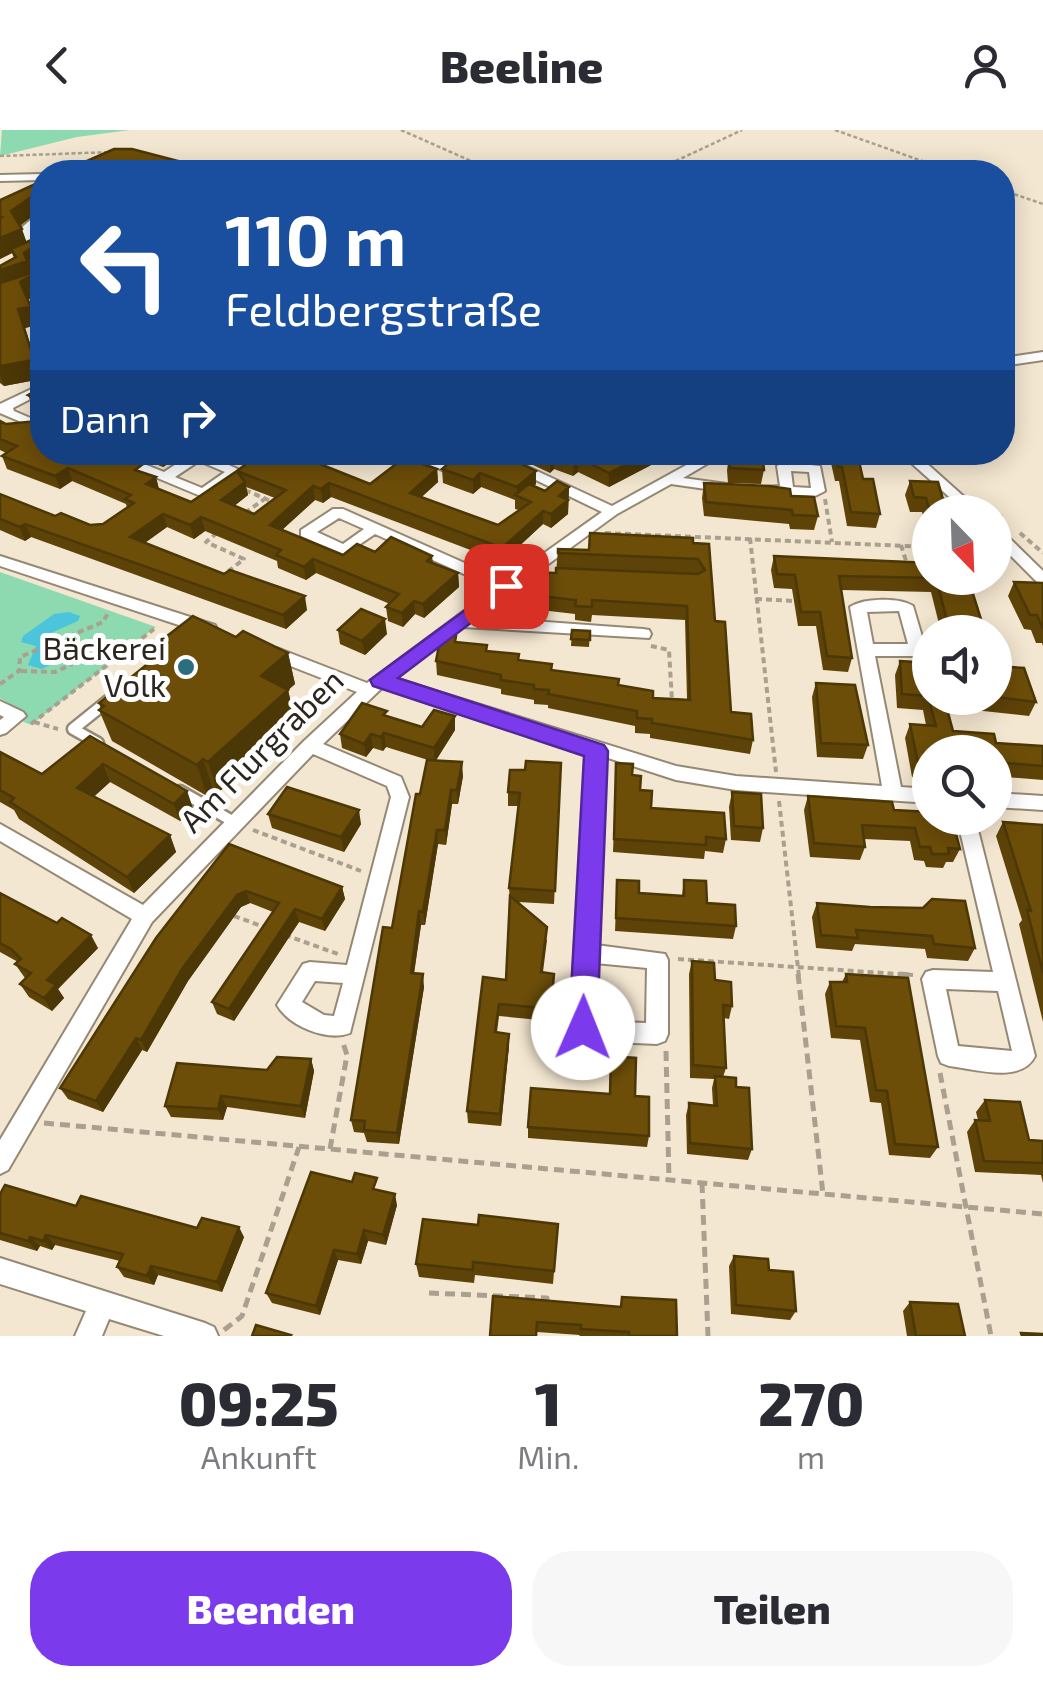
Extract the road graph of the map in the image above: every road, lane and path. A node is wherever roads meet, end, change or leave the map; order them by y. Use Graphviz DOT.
graph roads {
  1 [pos="401,130"];
  2 [pos="742,130"];
  3 [pos="834,130"];
  4 [pos="116,152"];
  5 [pos="0,156"];
  6 [pos="469,160"];
  7 [pos="678,160"];
  8 [pos="919,160"];
  9 [pos="30,178"];
  10 [pos="0,180"];
  11 [pos="1015,195"];
  12 [pos="1043,204"];
  13 [pos="30,338"];
  14 [pos="14,341"];
  15 [pos="1043,356"];
  16 [pos="1015,360"];
  17 [pos="30,393"];
  18 [pos="2,405"];
  19 [pos="30,423"];
  20 [pos="134,465"];
  21 [pos="185,465"];
  22 [pos="220,465"];
  23 [pos="312,465"];
  24 [pos="513,465"];
  25 [pos="696,465"];
  26 [pos="919,465"];
  27 [pos="303,471"];
  28 [pos="166,478"];
  29 [pos="222,480"];
  30 [pos="668,480"];
  31 [pos="277,490"];
  32 [pos="788,491"];
  33 [pos="818,491"];
  34 [pos="954,495"];
  35 [pos="264,499"];
  36 [pos="278,504"];
  37 [pos="612,510"];
  38 [pos="234,520"];
  39 [pos="376,527"];
  40 [pos="220,531"];
  41 [pos="584,533"];
  42 [pos="750,538"];
  43 [pos="832,542"];
  44 [pos="901,546"];
  45 [pos="912,546"];
  46 [pos="1012,549"];
  47 [pos="0,561"];
  48 [pos="906,564"];
  49 [pos="524,574"];
  50 [pos="544,575"];
  51 [pos="1043,580"];
  52 [pos="215,582"];
  53 [pos="506,586"];
  54 [pos="756,599"];
  55 [pos="123,600"];
  56 [pos="794,601"];
  57 [pos="171,616"];
  58 [pos="459,621"];
  59 [pos="912,623"];
  60 [pos="220,634"];
  61 [pos="642,634"];
  62 [pos="71,638"];
  63 [pos="53,642"];
  64 [pos="256,647"];
  65 [pos="867,650"];
  66 [pos="912,652"];
  67 [pos="19,671"];
  68 [pos="0,684"];
  69 [pos="375,685"];
  70 [pos="116,695"];
  71 [pos="672,702"];
  72 [pos="0,707"];
  73 [pos="34,722"];
  74 [pos="0,729"];
  75 [pos="24,729"];
  76 [pos="73,729"];
  77 [pos="310,746"];
  78 [pos="106,748"];
  79 [pos="596,751"];
  80 [pos="170,785"];
  81 [pos="778,786"];
  82 [pos="893,793"];
  83 [pos="912,795"];
  84 [pos="1012,801"];
  85 [pos="1043,803"];
  86 [pos="234,822"];
  87 [pos="0,832"];
  88 [pos="970,835"];
  89 [pos="23,846"];
  90 [pos="0,852"];
  91 [pos="380,878"];
  92 [pos="220,911"];
  93 [pos="145,916"];
  94 [pos="585,952"];
  95 [pos="658,960"];
  96 [pos="798,967"];
  97 [pos="357,968"];
  98 [pos="933,979"];
  99 [pos="1005,982"];
  100 [pos="337,1029"];
  101 [pos="657,1034"];
  102 [pos="950,1056"];
  103 [pos="24,1121"];
  104 [pos="300,1146"];
  105 [pos="330,1149"];
  106 [pos="0,1161"];
  107 [pos="669,1180"];
  108 [pos="702,1183"];
  109 [pos="822,1194"];
  110 [pos="966,1207"];
  111 [pos="1043,1214"];
  112 [pos="0,1271"];
  113 [pos="429,1293"];
  114 [pos="102,1305"];
  115 [pos="546,1317"];
  116 [pos="88,1336"];
  117 [pos="205,1336"];
  118 [pos="216,1336"];
  119 [pos="708,1336"];
  120 [pos="991,1336"];
  1 -- 6 [label="path"];
  2 -- 7 [label="path"];
  3 -- 8 [label="path"];
  4 -- 5 [label="path"];
  9 -- 10 [label="street"];
  11 -- 12 [label="path"];
  13 -- 14 [label="path"];
  15 -- 16 [label="street"];
  17 -- 18 [label="street"];
  18 -- 19 [label="street"];
  20 -- 28 [label="street"];
  21 -- 28 [label="street"];
  22 -- 29 [label="street"];
  23 -- 27 [label="path"];
  24 -- 37 [label="street"];
  25 -- 30 [label="street, Am Flurgraben"];
  26 -- 34 [label="street"];
  28 -- 29 [label="street"];
  29 -- 35 [label="path"];
  30 -- 32 [label="street"];
  30 -- 37 [label="street, Am Flurgraben"];
  31 -- 35 [label="path"];
  32 -- 33 [label="street"];
  32 -- 33 [label="street"];
  33 -- 43 [label="path"];
  35 -- 36 [label="path"];
  35 -- 38 [label="path"];
  37 -- 41 [label="street, Am Flurgraben"];
  39 -- 53 [label="street"];
  40 -- 52 [label="path"];
  41 -- 42 [label="path"];
  41 -- 49 [label="street, Am Flurgraben"];
  42 -- 43 [label="path"];
  42 -- 54 [label="path"];
  43 -- 44 [label="path"];
  44 -- 45 [label="path"];
  44 -- 48 [label="path"];
  46 -- 51 [label="street"];
  47 -- 55 [label="street"];
  49 -- 50 [label="lane"];
  49 -- 53 [label="street, Am Flurgraben"];
  53 -- 58 [label="street, Am Flurgraben"];
  54 -- 56 [label="path"];
  54 -- 81 [label="path"];
  55 -- 57 [label="street"];
  55 -- 62 [label="path"];
  57 -- 60 [label="street"];
  57 -- 73 [label="path"];
  58 -- 61 [label="street"];
  58 -- 69 [label="street, Am Flurgraben"];
  59 -- 65 [label="street"];
  61 -- 71 [label="path"];
  62 -- 63 [label="path"];
  62 -- 67 [label="path"];
  63 -- 67 [label="path"];
  64 -- 69 [label="street"];
  65 -- 66 [label="street"];
  65 -- 82 [label="street"];
  67 -- 68 [label="path"];
  69 -- 77 [label="street, Am Flurgraben"];
  69 -- 79 [label="street"];
  70 -- 76 [label="lane"];
  72 -- 74 [label="street"];
  73 -- 75 [label="path"];
  73 -- 76 [label="path"];
  76 -- 78 [label="lane"];
  77 -- 86 [label="street, Am Flurgraben"];
  77 -- 91 [label="street"];
  79 -- 81 [label="street"];
  79 -- 94 [label="street"];
  80 -- 86 [label="lane"];
  81 -- 82 [label="street"];
  81 -- 96 [label="path"];
  82 -- 83 [label="street"];
  84 -- 85 [label="street"];
  86 -- 91 [label="path"];
  86 -- 93 [label="street, Am Flurgraben"];
  87 -- 89 [label="street"];
  88 -- 99 [label="street"];
  89 -- 90 [label="street"];
  89 -- 93 [label="street"];
  91 -- 97 [label="street"];
  92 -- 97 [label="path"];
  93 -- 103 [label="street, Am Flurgraben"];
  94 -- 95 [label="street"];
  94 -- 101 [label="street"];
  95 -- 96 [label="path"];
  95 -- 101 [label="street"];
  96 -- 98 [label="path"];
  96 -- 109 [label="path"];
  97 -- 100 [label="street"];
  97 -- 100 [label="street"];
  98 -- 99 [label="street"];
  98 -- 102 [label="street"];
  99 -- 102 [label="street"];
  100 -- 105 [label="path"];
  101 -- 107 [label="path"];
  102 -- 110 [label="path"];
  103 -- 104 [label="path"];
  103 -- 106 [label="street, Am Flurgraben"];
  104 -- 105 [label="path"];
  104 -- 118 [label="path"];
  105 -- 107 [label="path"];
  107 -- 108 [label="path"];
  108 -- 109 [label="path"];
  108 -- 119 [label="path"];
  109 -- 110 [label="path"];
  110 -- 111 [label="path"];
  110 -- 120 [label="path"];
  112 -- 114 [label="street"];
  113 -- 115 [label="path"];
  114 -- 116 [label="street"];
  114 -- 117 [label="street"];
}
